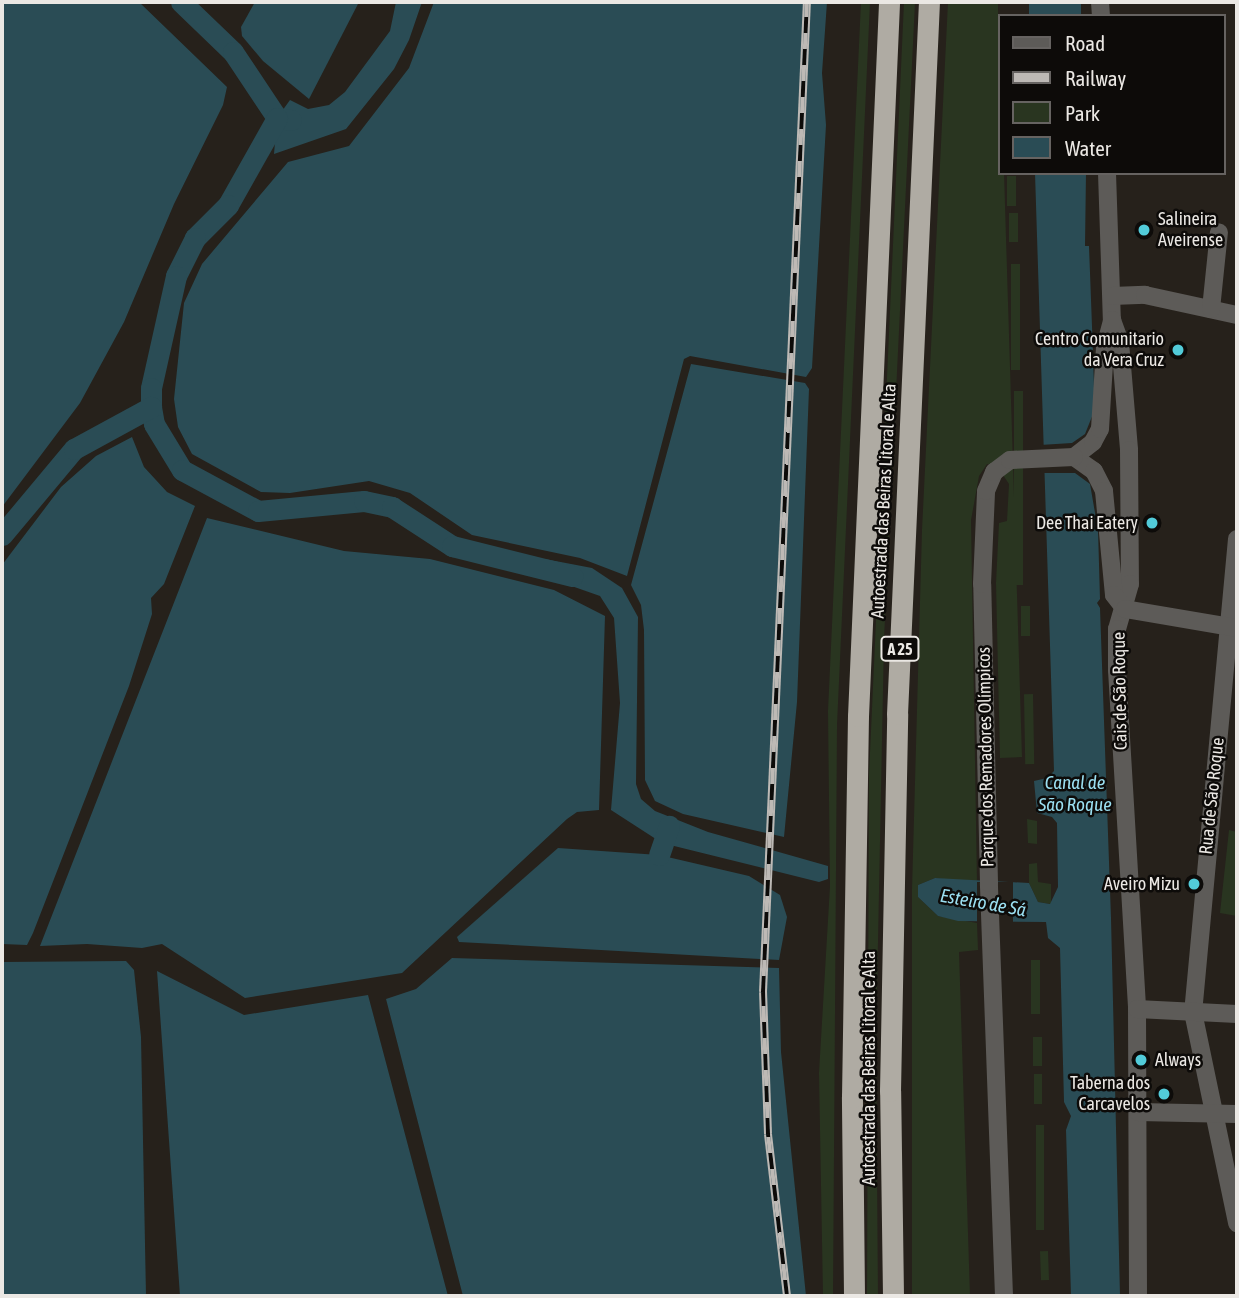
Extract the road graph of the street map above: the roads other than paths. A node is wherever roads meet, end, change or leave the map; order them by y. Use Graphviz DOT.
graph roads {
  1 [pos="889,2"];
  2 [pos="929,2"];
  3 [pos="1107,175"];
  4 [pos="1219,232"];
  5 [pos="1112,296"];
  6 [pos="1211,309"];
  7 [pos="1237,315"];
  8 [pos="1112,320"];
  9 [pos="1074,457"];
  10 [pos="1237,539"];
  11 [pos="1125,609"];
  12 [pos="1233,628"];
  13 [pos="1137,1009"];
  14 [pos="1193,1012"];
  15 [pos="1237,1014"];
  16 [pos="1139,1112"];
  17 [pos="1212,1114"];
  18 [pos="1237,1114"];
  19 [pos="1237,1223"];
  20 [pos="854,1296"];
  21 [pos="892,1296"];
  22 [pos="1004,1296"];
  23 [pos="1138,1296"];
  1 -- 20 [label="highway, Autoestrada das Beiras Litoral e Alta / A 25"];
  2 -- 21 [label="highway, Autoestrada das Beiras Litoral e Alta / A 25"];
  3 -- 5 [label="street, Cais de São Roque"];
  4 -- 6 [label="street"];
  5 -- 6 [label="street"];
  5 -- 8 [label="street, Cais de São Roque"];
  6 -- 7 [label="street"];
  8 -- 9 [label="street"];
  8 -- 11 [label="street, Cais de São Roque"];
  9 -- 11 [label="street"];
  9 -- 22 [label="street, Parque dos Remadores Olímpicos"];
  10 -- 12 [label="street, Rua de São Roque"];
  11 -- 12 [label="street"];
  11 -- 13 [label="street, Cais de São Roque"];
  12 -- 14 [label="street, Rua de São Roque"];
  13 -- 14 [label="street"];
  13 -- 16 [label="street, Cais de São Roque"];
  14 -- 15 [label="street"];
  14 -- 17 [label="street, Rua de São Roque"];
  16 -- 17 [label="street"];
  16 -- 23 [label="street, Cais de São Roque"];
  17 -- 18 [label="street"];
  17 -- 19 [label="street, Rua de São Roque"];
}
